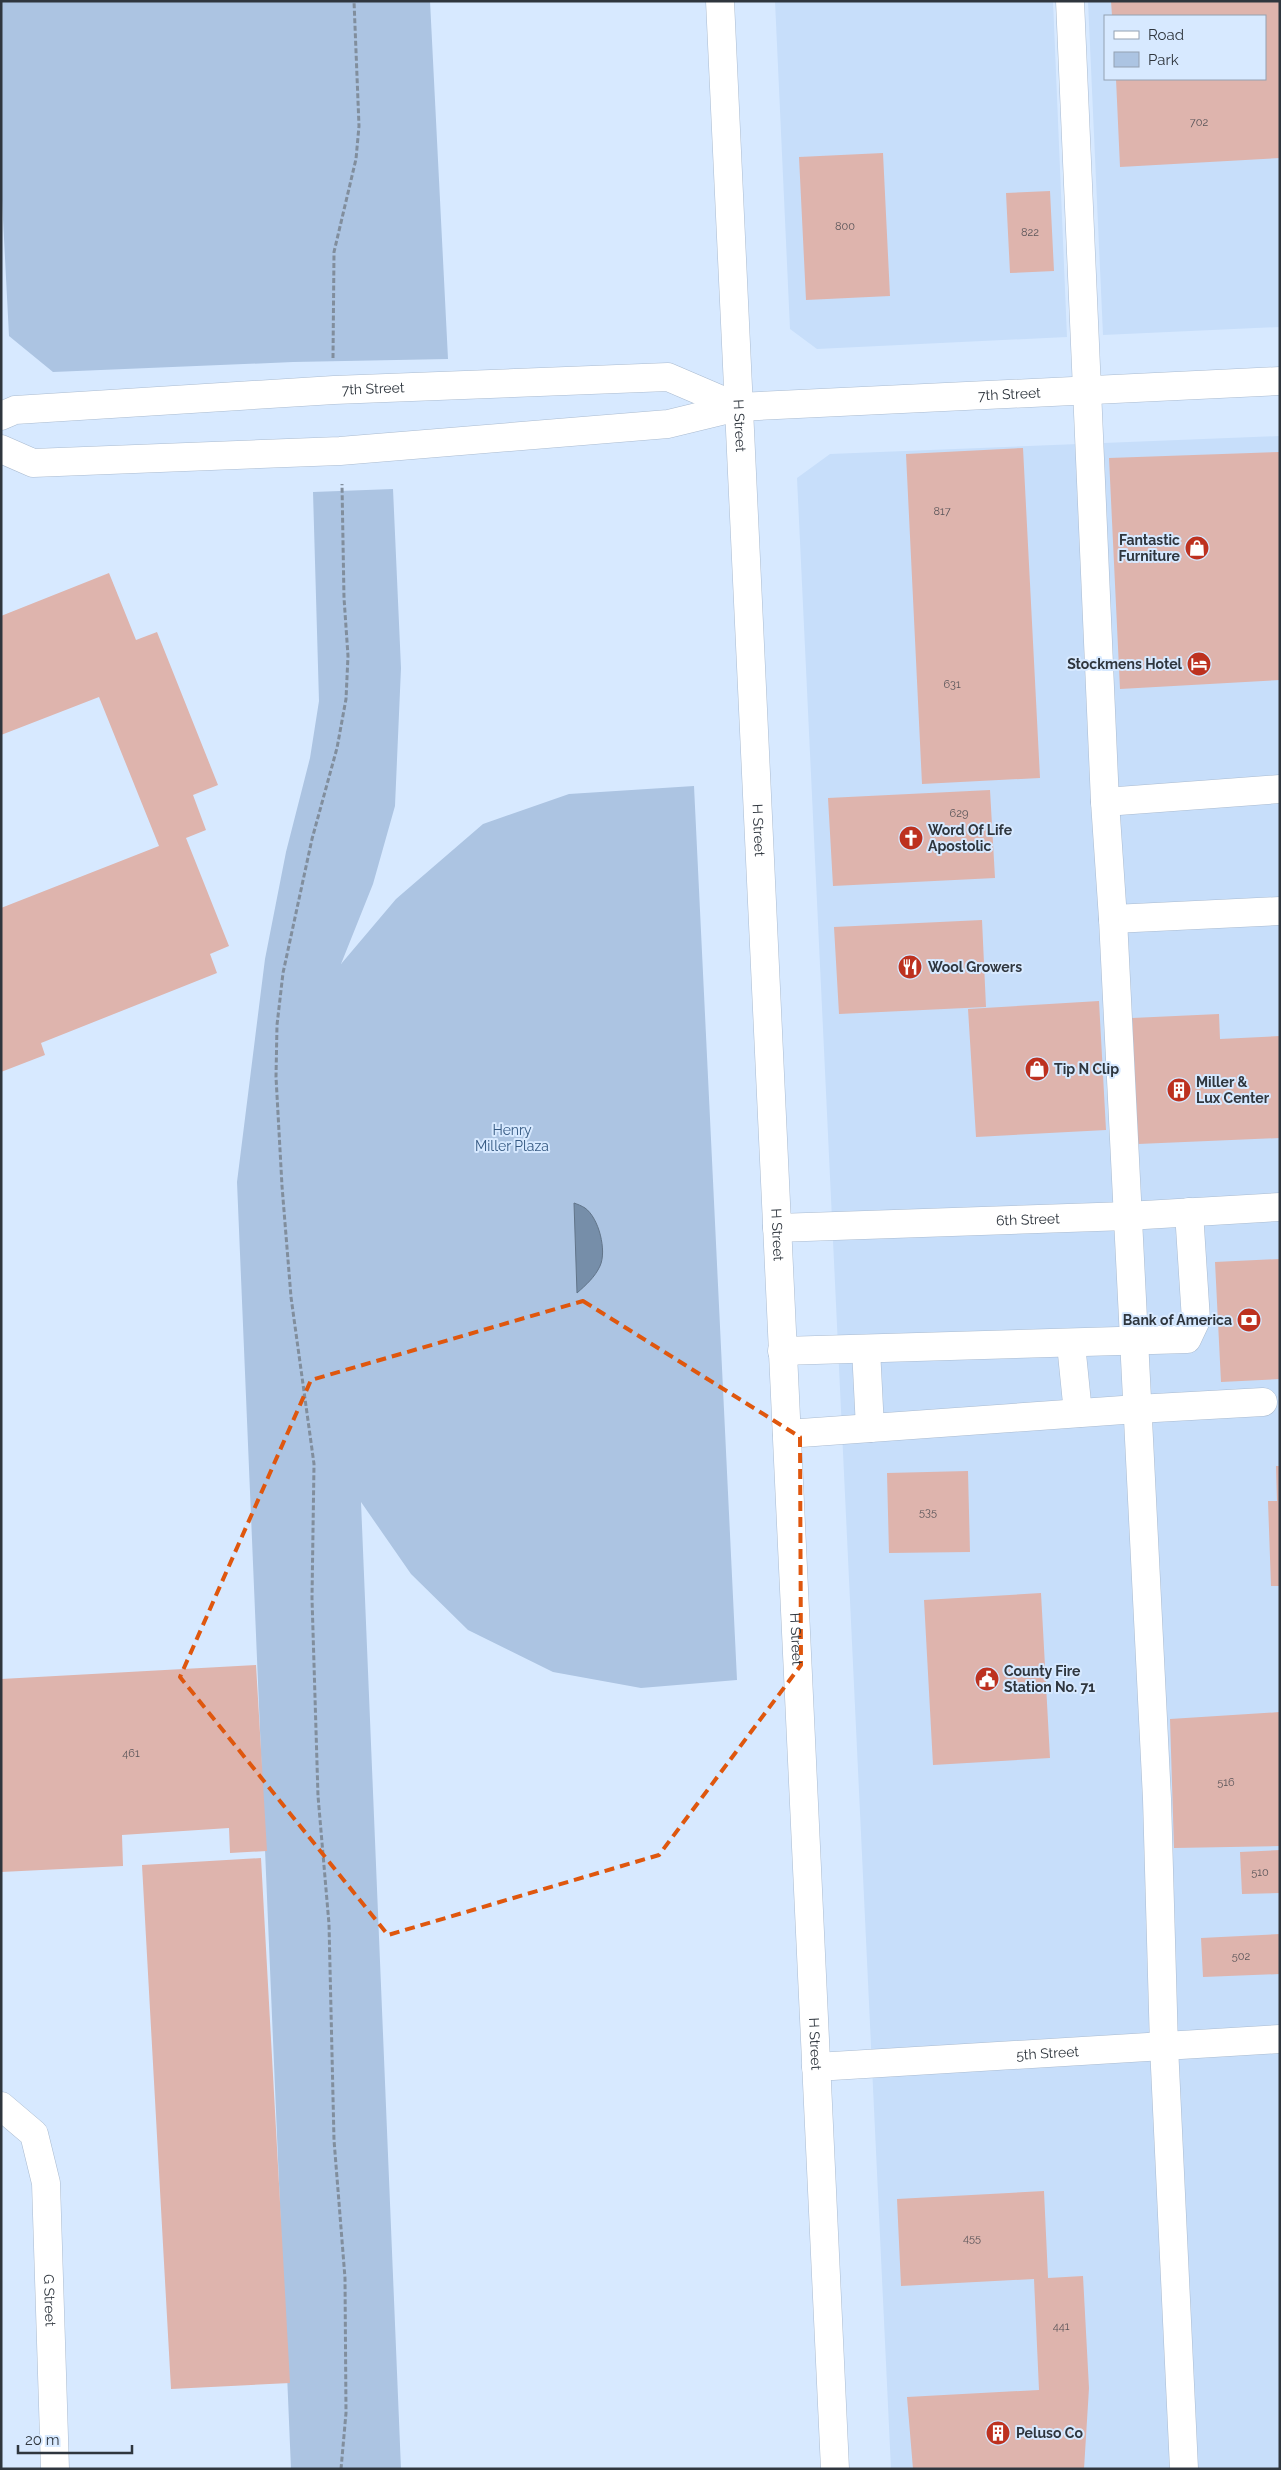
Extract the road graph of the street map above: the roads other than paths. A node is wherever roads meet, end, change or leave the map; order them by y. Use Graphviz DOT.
graph roads {
  1 [pos="720,1"];
  2 [pos="1070,1"];
  3 [pos="1280,381"];
  4 [pos="1087,389"];
  5 [pos="738,407"];
  6 [pos="1,416"];
  7 [pos="1,449"];
  8 [pos="1280,789"];
  9 [pos="1105,802"];
  10 [pos="1280,911"];
  11 [pos="1113,919"];
  12 [pos="1280,1207"];
  13 [pos="1189,1212"];
  14 [pos="1127,1216"];
  15 [pos="777,1228"];
  16 [pos="1134,1342"];
  17 [pos="1071,1344"];
  18 [pos="866,1349"];
  19 [pos="782,1351"];
  20 [pos="1263,1402"];
  21 [pos="1137,1409"];
  22 [pos="1078,1413"];
  23 [pos="870,1428"];
  24 [pos="787,1434"];
  25 [pos="1280,2039"];
  26 [pos="1164,2046"];
  27 [pos="816,2066"];
  28 [pos="1,2106"];
  29 [pos="55,2469"];
  30 [pos="835,2469"];
  31 [pos="1184,2469"];
  1 -- 5 [label="street, H Street"];
  2 -- 4 [label="street"];
  3 -- 4 [label="street, 7th Street"];
  4 -- 5 [label="street, 7th Street"];
  4 -- 9 [label="street"];
  5 -- 6 [label="street, 7th Street"];
  5 -- 7 [label="street, 7th Street"];
  5 -- 15 [label="street, H Street"];
  8 -- 9 [label="street"];
  9 -- 11 [label="street"];
  10 -- 11 [label="street"];
  11 -- 14 [label="street"];
  12 -- 13 [label="street, 6th Street"];
  13 -- 14 [label="street, 6th Street"];
  13 -- 16 [label="street"];
  14 -- 15 [label="street, 6th Street"];
  14 -- 16 [label="street"];
  15 -- 19 [label="street, H Street"];
  16 -- 17 [label="street"];
  16 -- 21 [label="street"];
  17 -- 18 [label="street"];
  17 -- 22 [label="street"];
  18 -- 19 [label="street"];
  18 -- 23 [label="street"];
  19 -- 24 [label="street, H Street"];
  20 -- 21 [label="street"];
  21 -- 22 [label="street"];
  21 -- 26 [label="street"];
  22 -- 23 [label="street"];
  23 -- 24 [label="street"];
  24 -- 27 [label="street, H Street"];
  25 -- 26 [label="street, 5th Street"];
  26 -- 27 [label="street, 5th Street"];
  26 -- 31 [label="street"];
  27 -- 30 [label="street, H Street"];
  28 -- 29 [label="street, G Street"];
}
